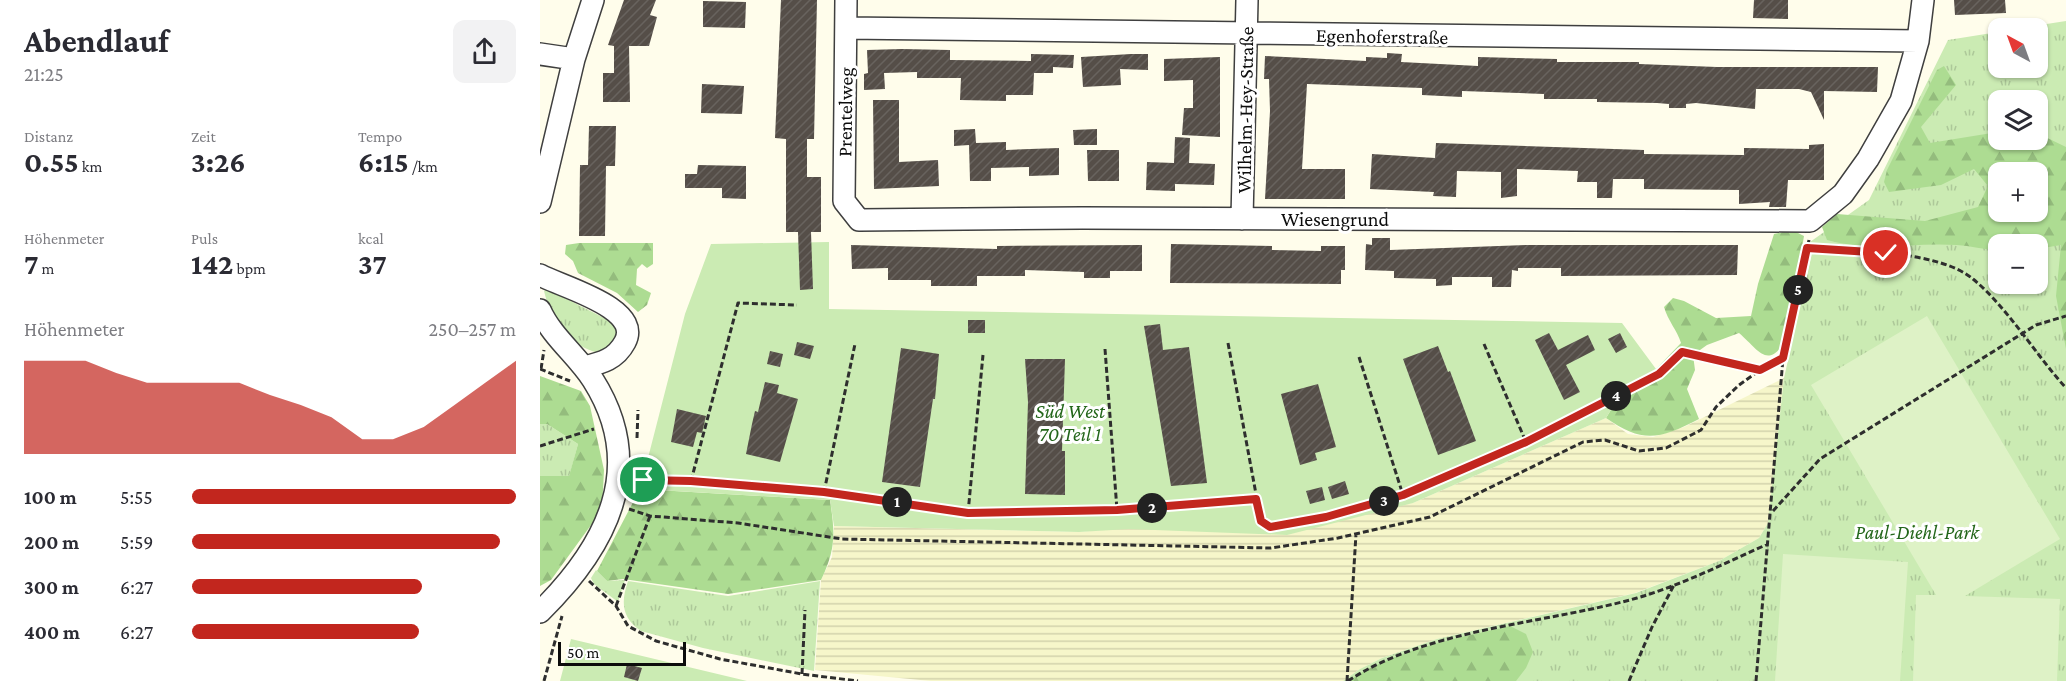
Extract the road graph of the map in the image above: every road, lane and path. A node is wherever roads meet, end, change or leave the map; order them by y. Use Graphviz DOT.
graph roads {
  1 [pos="593,0"];
  2 [pos="846,0"];
  3 [pos="1247,0"];
  4 [pos="1923,0"];
  5 [pos="846,28"];
  6 [pos="1246,35"];
  7 [pos="1918,41"];
  8 [pos="540,54"];
  9 [pos="574,59"];
  10 [pos="540,202"];
  11 [pos="1242,219"];
  12 [pos="859,220"];
  13 [pos="540,275"];
  14 [pos="797,305"];
  15 [pos="540,310"];
  16 [pos="2066,316"];
  17 [pos="2023,334"];
  18 [pos="1228,343"];
  19 [pos="540,344"];
  20 [pos="855,344"];
  21 [pos="1484,344"];
  22 [pos="1105,349"];
  23 [pos="983,355"];
  24 [pos="1359,357"];
  25 [pos="1783,358"];
  26 [pos="584,367"];
  27 [pos="542,369"];
  28 [pos="1760,370"];
  29 [pos="2066,388"];
  30 [pos="613,422"];
  31 [pos="1526,442"];
  32 [pos="540,446"];
  33 [pos="643,480"];
  34 [pos="691,481"];
  35 [pos="824,492"];
  36 [pos="1403,495"];
  37 [pos="1256,499"];
  38 [pos="613,506"];
  39 [pos="1117,510"];
  40 [pos="1772,512"];
  41 [pos="968,513"];
  42 [pos="650,516"];
  43 [pos="1356,534"];
  44 [pos="1768,544"];
  45 [pos="587,579"];
  46 [pos="1674,584"];
  47 [pos="616,606"];
  48 [pos="564,609"];
  49 [pos="806,610"];
  50 [pos="540,612"];
  51 [pos="802,674"];
  52 [pos="544,681"];
  53 [pos="858,681"];
  54 [pos="1347,681"];
  55 [pos="1629,681"];
  56 [pos="1756,681"];
  1 -- 9 [label="street"];
  2 -- 5 [label="street, Prentelweg"];
  3 -- 6 [label="street, Wilhelm-Hey-Straße"];
  4 -- 7 [label="street"];
  5 -- 6 [label="street, Egenhoferstraße"];
  5 -- 12 [label="street, Prentelweg"];
  6 -- 7 [label="street, Egenhoferstraße"];
  6 -- 11 [label="street, Wilhelm-Hey-Straße"];
  7 -- 11 [label="street, Wiesengrund"];
  8 -- 9 [label="street"];
  9 -- 10 [label="street"];
  11 -- 12 [label="street, Wiesengrund"];
  13 -- 26 [label="street"];
  14 -- 34 [label="path"];
  15 -- 26 [label="street"];
  16 -- 17 [label="path"];
  17 -- 25 [label="path"];
  17 -- 29 [label="path"];
  17 -- 40 [label="path"];
  18 -- 37 [label="path"];
  19 -- 27 [label="path"];
  20 -- 35 [label="path"];
  21 -- 31 [label="path"];
  22 -- 39 [label="path"];
  23 -- 41 [label="path"];
  24 -- 36 [label="path"];
  25 -- 28 [label="path"];
  25 -- 40 [label="path"];
  26 -- 30 [label="street"];
  28 -- 31 [label="path"];
  28 -- 43 [label="path"];
  30 -- 32 [label="path"];
  30 -- 38 [label="street"];
  31 -- 36 [label="path"];
  33 -- 34 [label="path"];
  34 -- 35 [label="path"];
  35 -- 41 [label="path"];
  36 -- 37 [label="path"];
  37 -- 39 [label="path"];
  38 -- 42 [label="path"];
  38 -- 50 [label="street"];
  39 -- 41 [label="path"];
  40 -- 44 [label="path"];
  42 -- 43 [label="path"];
  42 -- 47 [label="path"];
  43 -- 54 [label="path"];
  44 -- 46 [label="path"];
  44 -- 56 [label="path"];
  45 -- 47 [label="path"];
  46 -- 54 [label="path"];
  46 -- 55 [label="path"];
  47 -- 51 [label="path"];
  48 -- 52 [label="path"];
  49 -- 51 [label="path"];
  51 -- 53 [label="path"];
}
